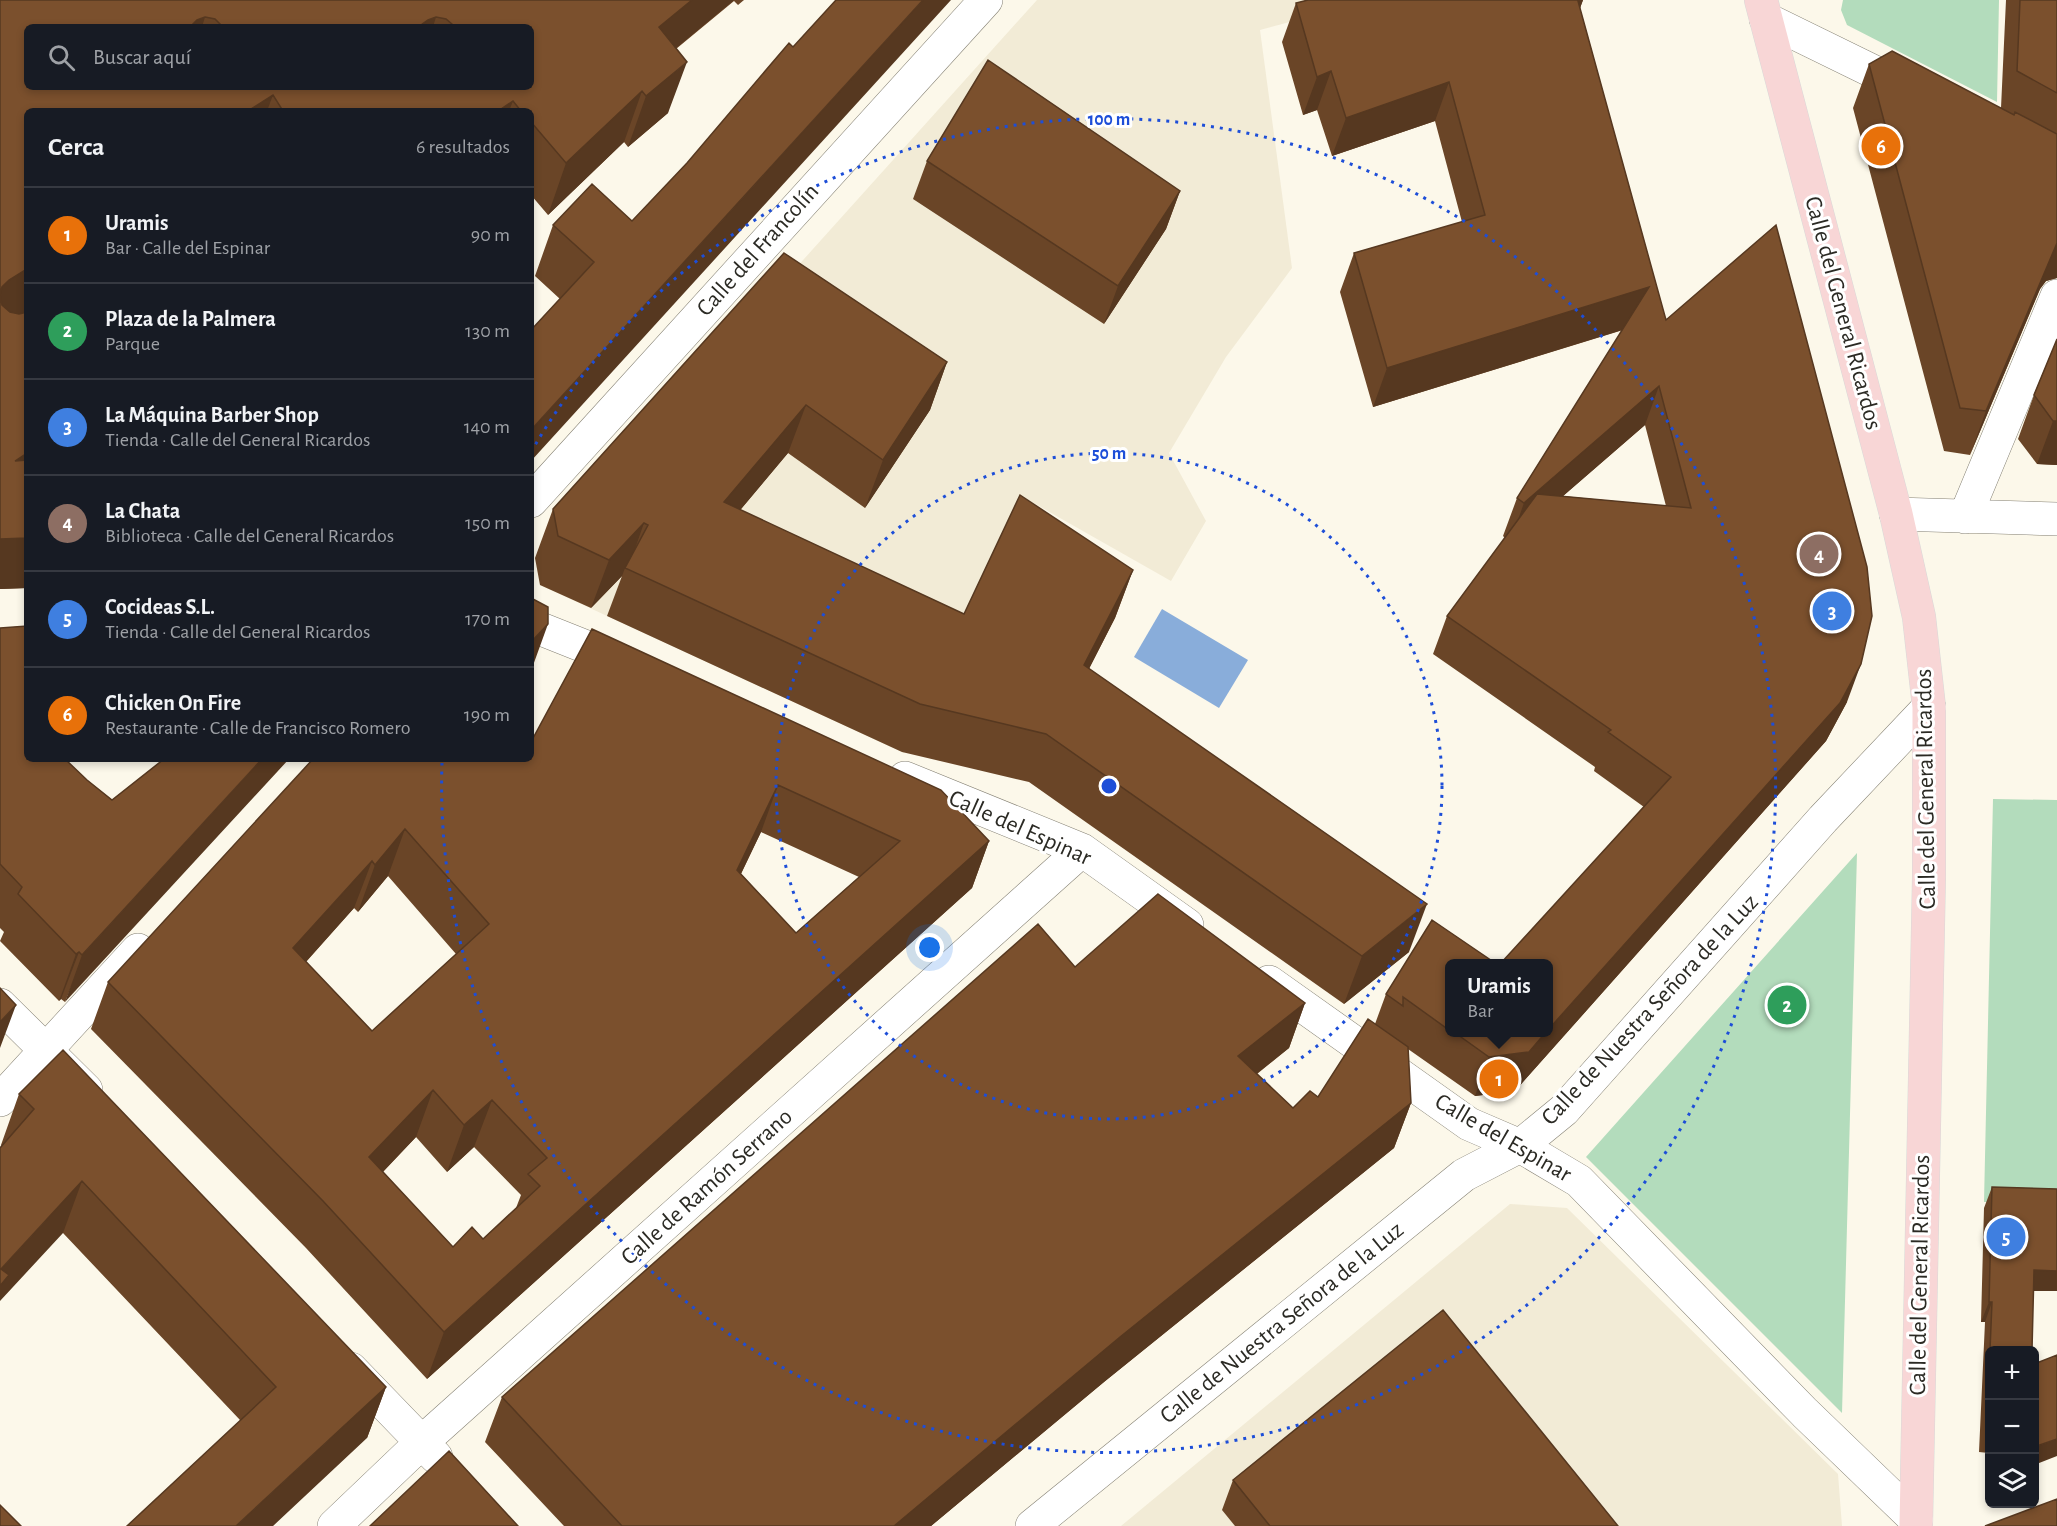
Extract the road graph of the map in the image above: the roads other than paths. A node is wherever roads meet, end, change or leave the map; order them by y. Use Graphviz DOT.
graph roads {
  1 [pos="986,0"];
  2 [pos="1764,9"];
  3 [pos="1932,101"];
  4 [pos="2057,296"];
  5 [pos="534,498"];
  6 [pos="1896,514"];
  7 [pos="1965,517"];
  8 [pos="2057,519"];
  9 [pos="534,626"];
  10 [pos="650,673"];
  11 [pos="1929,707"];
  12 [pos="883,768"];
  13 [pos="1082,850"];
  14 [pos="160,927"];
  15 [pos="1208,940"];
  16 [pos="1247,967"];
  17 [pos="0,1005"];
  18 [pos="47,1050"];
  19 [pos="0,1100"];
  20 [pos="105,1110"];
  21 [pos="1520,1146"];
  22 [pos="327,1344"];
  23 [pos="422,1442"];
  24 [pos="460,1482"];
  25 [pos="1916,1523"];
  26 [pos="334,1526"];
  27 [pos="1032,1526"];
  1 -- 5 [label="street, Calle del Francolín"];
  2 -- 3 [label="street"];
  2 -- 6 [label="main road, Calle del General Ricardos"];
  4 -- 7 [label="street"];
  6 -- 7 [label="street"];
  6 -- 11 [label="main road, Calle del General Ricardos"];
  7 -- 8 [label="street"];
  9 -- 10 [label="street"];
  11 -- 21 [label="street, Calle de Nuestra Señora de la Luz"];
  11 -- 25 [label="main road, Calle del General Ricardos"];
  12 -- 13 [label="street, Calle del Espinar"];
  13 -- 15 [label="street, Calle del Espinar"];
  13 -- 23 [label="street, Calle de Ramón Serrano"];
  14 -- 18 [label="street"];
  16 -- 21 [label="street, Calle del Espinar"];
  17 -- 18 [label="street"];
  18 -- 19 [label="street"];
  18 -- 20 [label="street"];
  21 -- 25 [label="street, Calle del Espinar"];
  21 -- 27 [label="street, Calle de Nuestra Señora de la Luz"];
  22 -- 23 [label="street"];
  23 -- 24 [label="street"];
  23 -- 26 [label="street, Calle de Ramón Serrano"];
}
